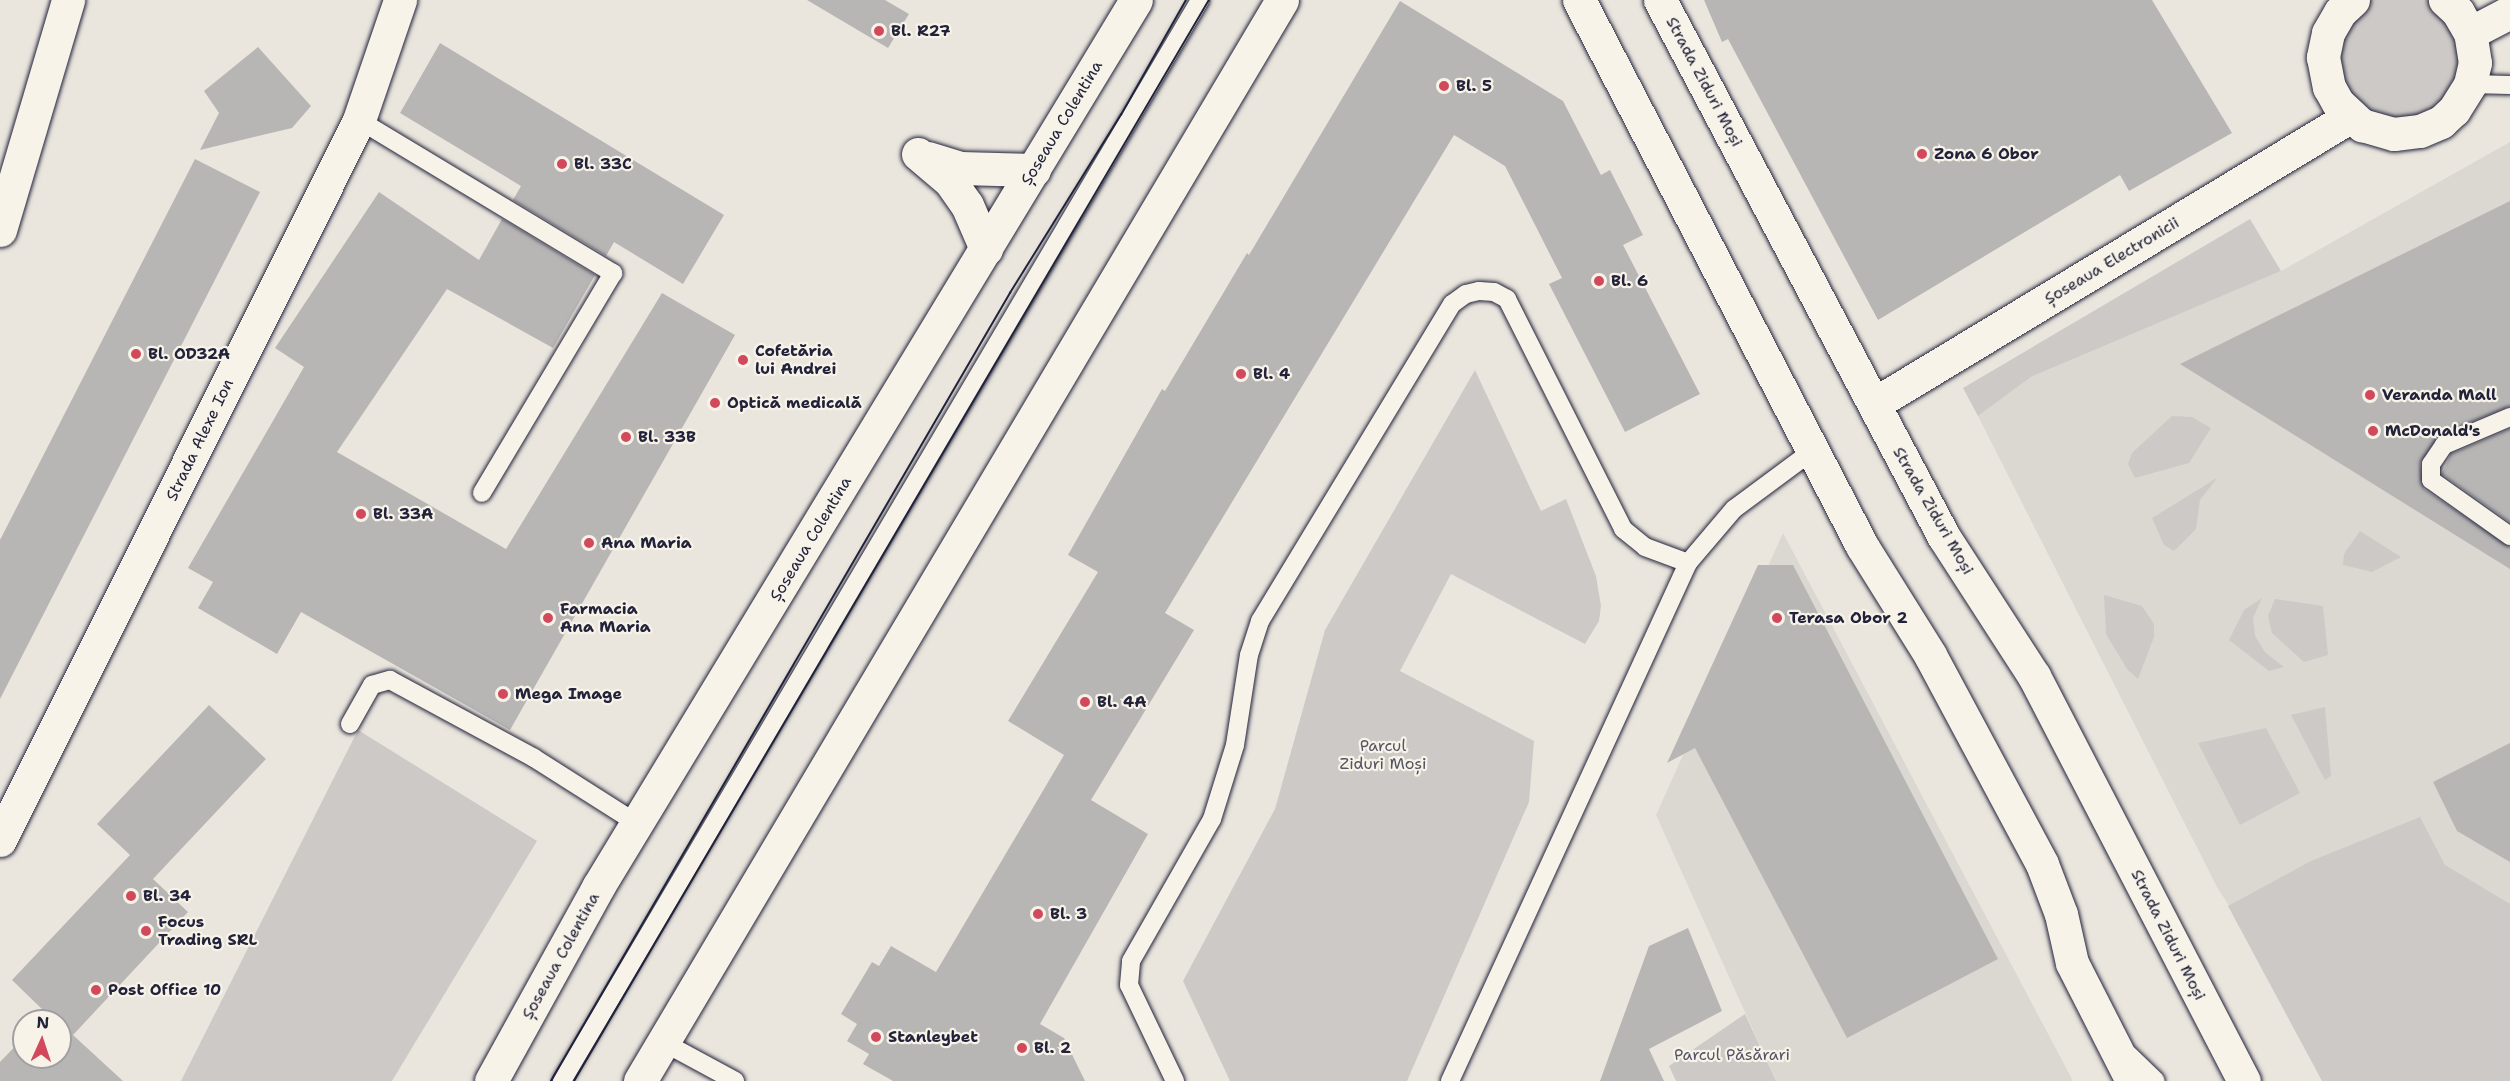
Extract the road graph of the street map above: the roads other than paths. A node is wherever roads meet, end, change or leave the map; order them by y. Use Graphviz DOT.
graph roads {
  1 [pos="68,0"];
  2 [pos="400,0"];
  3 [pos="1136,0"];
  4 [pos="1200,0"];
  5 [pos="1282,0"];
  6 [pos="1579,0"];
  7 [pos="1660,0"];
  8 [pos="2353,0"];
  9 [pos="2445,0"];
  10 [pos="2510,12"];
  11 [pos="2470,33"];
  12 [pos="2470,84"];
  13 [pos="2510,85"];
  14 [pos="2351,116"];
  15 [pos="359,120"];
  16 [pos="1034,170"];
  17 [pos="2,212"];
  18 [pos="986,249"];
  19 [pos="1874,404"];
  20 [pos="2510,417"];
  21 [pos="1812,452"];
  22 [pos="482,493"];
  23 [pos="2510,536"];
  24 [pos="1688,563"];
  25 [pos="350,724"];
  26 [pos="638,824"];
  27 [pos="0,840"];
  28 [pos="2110,1038"];
  29 [pos="663,1042"];
  30 [pos="491,1081"];
  31 [pos="562,1081"];
  32 [pos="640,1081"];
  33 [pos="735,1081"];
  34 [pos="1175,1081"];
  35 [pos="1450,1081"];
  36 [pos="2132,1081"];
  37 [pos="2156,1081"];
  38 [pos="2244,1081"];
  1 -- 17 [label="main road"];
  2 -- 15 [label="main road, Strada Alexe Ion"];
  3 -- 16 [label="main road, Șoseaua Colentina"];
  4 -- 31 [label="lane"];
  5 -- 29 [label="main road"];
  6 -- 21 [label="main road"];
  7 -- 19 [label="main road, Strada Ziduri Moși"];
  8 -- 14 [label="main road"];
  9 -- 11 [label="main road"];
  10 -- 11 [label="main road"];
  11 -- 12 [label="main road"];
  12 -- 13 [label="lane"];
  12 -- 14 [label="main road"];
  14 -- 19 [label="main road, Șoseaua Electronicii"];
  15 -- 22 [label="lane"];
  15 -- 27 [label="main road, Strada Alexe Ion"];
  16 -- 18 [label="main road, Șoseaua Colentina"];
  16 -- 18 [label="main road"];
  18 -- 26 [label="main road, Șoseaua Colentina"];
  19 -- 38 [label="main road, Strada Ziduri Moși"];
  20 -- 23 [label="lane"];
  21 -- 24 [label="lane"];
  21 -- 28 [label="main road"];
  24 -- 34 [label="lane"];
  24 -- 35 [label="lane"];
  25 -- 26 [label="lane"];
  26 -- 30 [label="main road, Șoseaua Colentina"];
  28 -- 36 [label="main road"];
  28 -- 37 [label="lane"];
  29 -- 32 [label="main road"];
  29 -- 33 [label="lane"];
}
